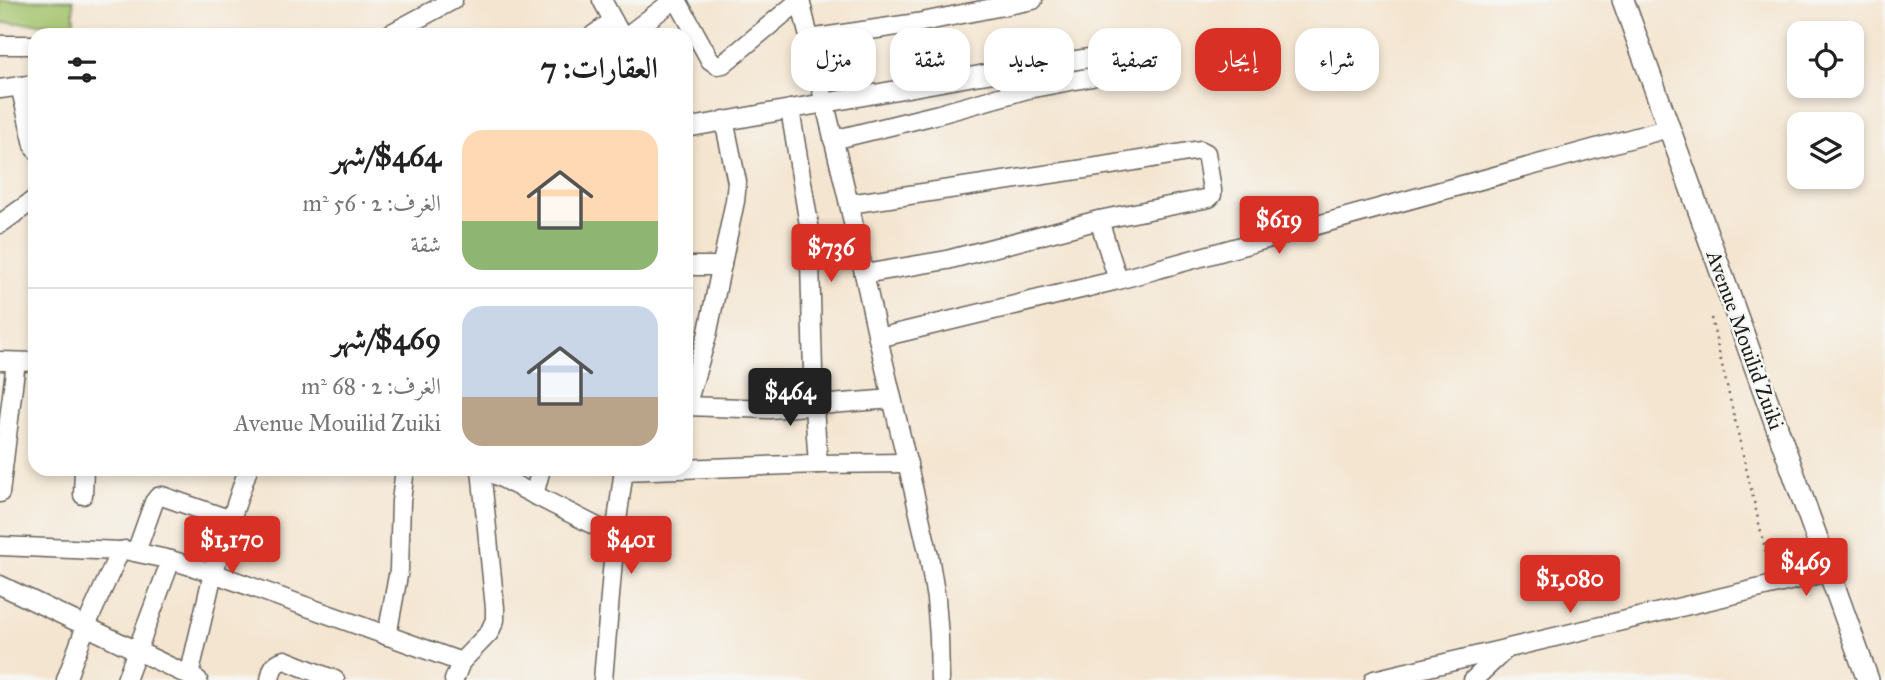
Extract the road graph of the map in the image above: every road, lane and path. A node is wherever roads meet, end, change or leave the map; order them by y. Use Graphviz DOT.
graph roads {
  1 [pos="453,0"];
  2 [pos="602,0"];
  3 [pos="675,0"];
  4 [pos="800,0"];
  5 [pos="1033,0"];
  6 [pos="1623,0"];
  7 [pos="400,28"];
  8 [pos="617,28"];
  9 [pos="637,28"];
  10 [pos="691,28"];
  11 [pos="806,28"];
  12 [pos="876,29"];
  13 [pos="693,31"];
  14 [pos="0,45"];
  15 [pos="28,45"];
  16 [pos="1088,58"];
  17 [pos="1088,78"];
  18 [pos="28,85"];
  19 [pos="0,89"];
  20 [pos="821,91"];
  21 [pos="824,104"];
  22 [pos="790,109"];
  23 [pos="724,120"];
  24 [pos="693,127"];
  25 [pos="1669,128"];
  26 [pos="834,140"];
  27 [pos="28,204"];
  28 [pos="849,204"];
  29 [pos="1099,220"];
  30 [pos="0,223"];
  31 [pos="693,266"];
  32 [pos="722,266"];
  33 [pos="864,274"];
  34 [pos="1118,280"];
  35 [pos="1711,318"];
  36 [pos="877,338"];
  37 [pos="8,361"];
  38 [pos="28,362"];
  39 [pos="693,384"];
  40 [pos="892,399"];
  41 [pos="693,407"];
  42 [pos="814,407"];
  43 [pos="3,451"];
  44 [pos="908,463"];
  45 [pos="818,464"];
  46 [pos="693,468"];
  47 [pos="84,476"];
  48 [pos="246,476"];
  49 [pos="404,476"];
  50 [pos="483,476"];
  51 [pos="496,476"];
  52 [pos="539,476"];
  53 [pos="622,476"];
  54 [pos="0,493"];
  55 [pos="83,495"];
  56 [pos="534,495"];
  57 [pos="231,520"];
  58 [pos="615,536"];
  59 [pos="0,546"];
  60 [pos="128,551"];
  61 [pos="171,560"];
  62 [pos="1828,572"];
  63 [pos="213,573"];
  64 [pos="0,585"];
  65 [pos="1774,586"];
  66 [pos="86,626"];
  67 [pos="387,636"];
  68 [pos="1506,650"];
  69 [pos="138,651"];
  70 [pos="459,674"];
  71 [pos="194,678"];
  72 [pos="66,680"];
  73 [pos="127,680"];
  74 [pos="270,680"];
  75 [pos="335,680"];
  76 [pos="604,680"];
  77 [pos="940,680"];
  78 [pos="1378,680"];
  79 [pos="1473,680"];
  80 [pos="1868,680"];
  1 -- 7 [label="street"];
  2 -- 8 [label="street"];
  3 -- 9 [label="street"];
  3 -- 10 [label="street"];
  4 -- 11 [label="street"];
  4 -- 13 [label="street"];
  5 -- 12 [label="street"];
  6 -- 25 [label="main road, Avenue Mouilid Zuiki"];
  14 -- 15 [label="street"];
  16 -- 21 [label="street"];
  17 -- 26 [label="street"];
  18 -- 19 [label="street"];
  20 -- 21 [label="street"];
  21 -- 22 [label="street"];
  21 -- 26 [label="street"];
  22 -- 23 [label="street"];
  22 -- 42 [label="street"];
  23 -- 24 [label="street"];
  23 -- 32 [label="street"];
  25 -- 34 [label="street"];
  25 -- 62 [label="main road, Avenue Mouilid Zuiki"];
  26 -- 28 [label="street"];
  27 -- 30 [label="street"];
  28 -- 29 [label="street"];
  28 -- 33 [label="street"];
  29 -- 33 [label="street"];
  29 -- 34 [label="street"];
  31 -- 32 [label="street"];
  32 -- 39 [label="street"];
  33 -- 36 [label="street"];
  34 -- 36 [label="street"];
  35 -- 65 [label="path"];
  36 -- 40 [label="street"];
  37 -- 38 [label="street"];
  37 -- 43 [label="street"];
  40 -- 42 [label="street"];
  40 -- 44 [label="street"];
  41 -- 42 [label="street"];
  42 -- 45 [label="street"];
  43 -- 54 [label="street"];
  44 -- 45 [label="street"];
  44 -- 77 [label="street"];
  45 -- 46 [label="street"];
  47 -- 55 [label="street"];
  48 -- 57 [label="street"];
  49 -- 67 [label="street"];
  50 -- 70 [label="street"];
  51 -- 56 [label="street"];
  52 -- 56 [label="street"];
  53 -- 58 [label="street"];
  56 -- 58 [label="street"];
  57 -- 60 [label="street"];
  57 -- 63 [label="street"];
  58 -- 76 [label="street"];
  59 -- 60 [label="street"];
  60 -- 61 [label="street"];
  60 -- 66 [label="street"];
  61 -- 63 [label="street"];
  61 -- 69 [label="street"];
  62 -- 65 [label="street"];
  62 -- 80 [label="main road, Avenue Mouilid Zuiki"];
  63 -- 67 [label="street"];
  63 -- 71 [label="street"];
  64 -- 66 [label="street"];
  65 -- 68 [label="street"];
  66 -- 69 [label="street"];
  66 -- 72 [label="street"];
  67 -- 70 [label="street"];
  68 -- 78 [label="street"];
  68 -- 79 [label="street"];
  69 -- 71 [label="street"];
  69 -- 73 [label="street"];
  74 -- 75 [label="street"];
}
